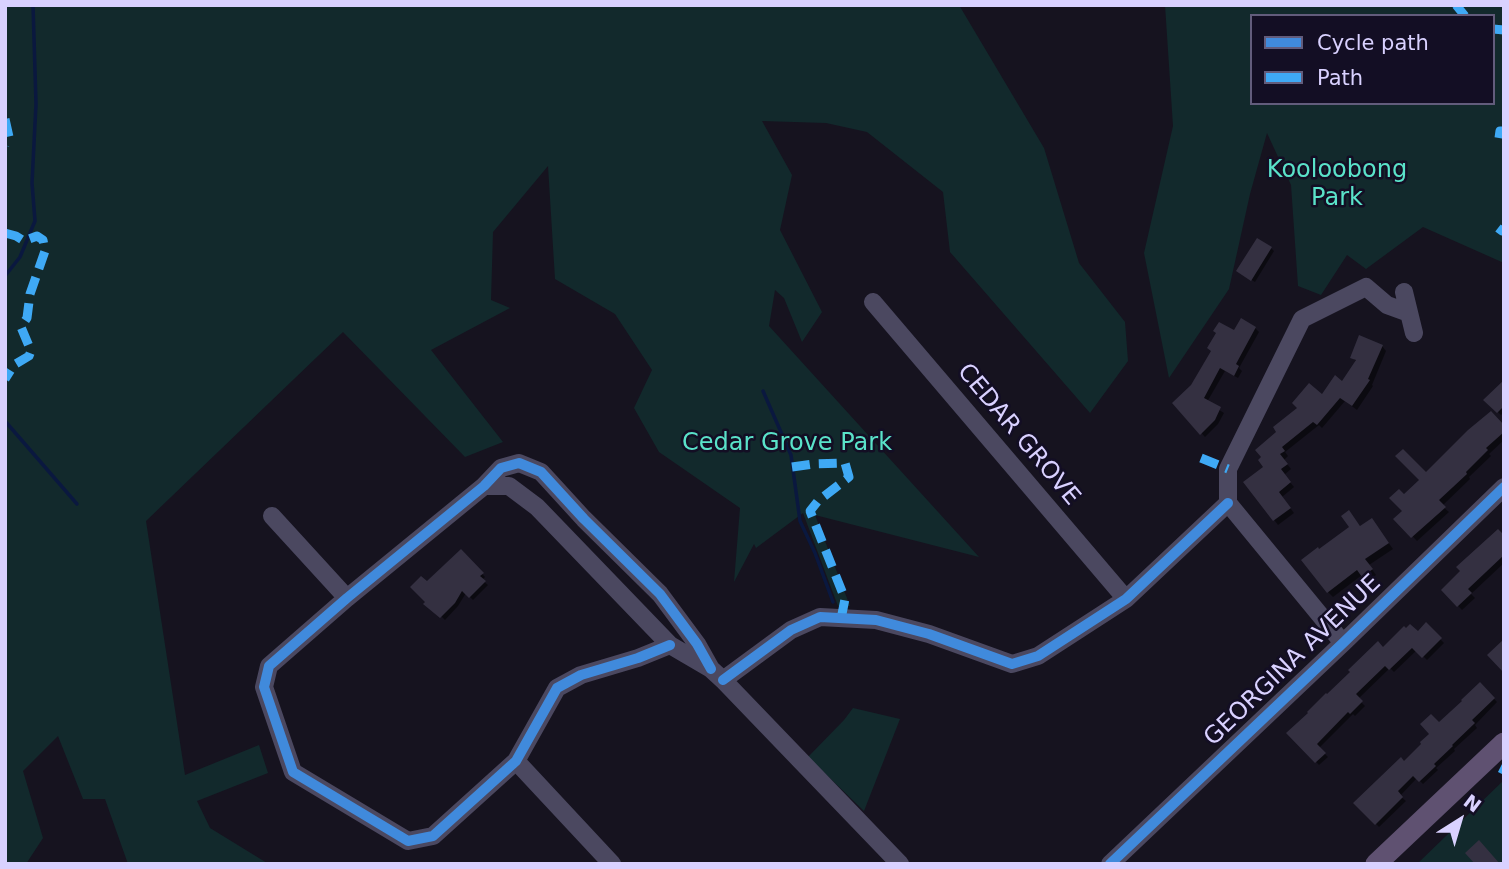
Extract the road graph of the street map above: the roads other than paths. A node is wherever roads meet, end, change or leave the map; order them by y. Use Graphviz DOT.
graph roads {
  1 [pos="1404,292"];
  2 [pos="873,302"];
  3 [pos="1409,313"];
  4 [pos="1414,333"];
  5 [pos="484,486"];
  6 [pos="1504,486"];
  7 [pos="1228,503"];
  8 [pos="272,516"];
  9 [pos="347,598"];
  10 [pos="1126,599"];
  11 [pos="1343,643"];
  12 [pos="670,645"];
  13 [pos="717,674"];
  14 [pos="1504,743"];
  15 [pos="516,761"];
  16 [pos="612,864"];
  17 [pos="900,864"];
  18 [pos="1110,864"];
  19 [pos="1376,864"];
  1 -- 3 [label="street"];
  2 -- 10 [label="street, CEDAR GROVE"];
  3 -- 4 [label="street"];
  3 -- 7 [label="street"];
  5 -- 9 [label="street"];
  5 -- 12 [label="street"];
  5 -- 13 [label="street"];
  6 -- 11 [label="street, GEORGINA AVENUE"];
  7 -- 10 [label="street"];
  7 -- 11 [label="street"];
  8 -- 9 [label="street"];
  9 -- 15 [label="street"];
  10 -- 13 [label="street"];
  11 -- 18 [label="street, GEORGINA AVENUE"];
  12 -- 13 [label="street"];
  12 -- 15 [label="street"];
  13 -- 17 [label="street"];
  14 -- 19 [label="main road"];
  15 -- 16 [label="street"];
}
